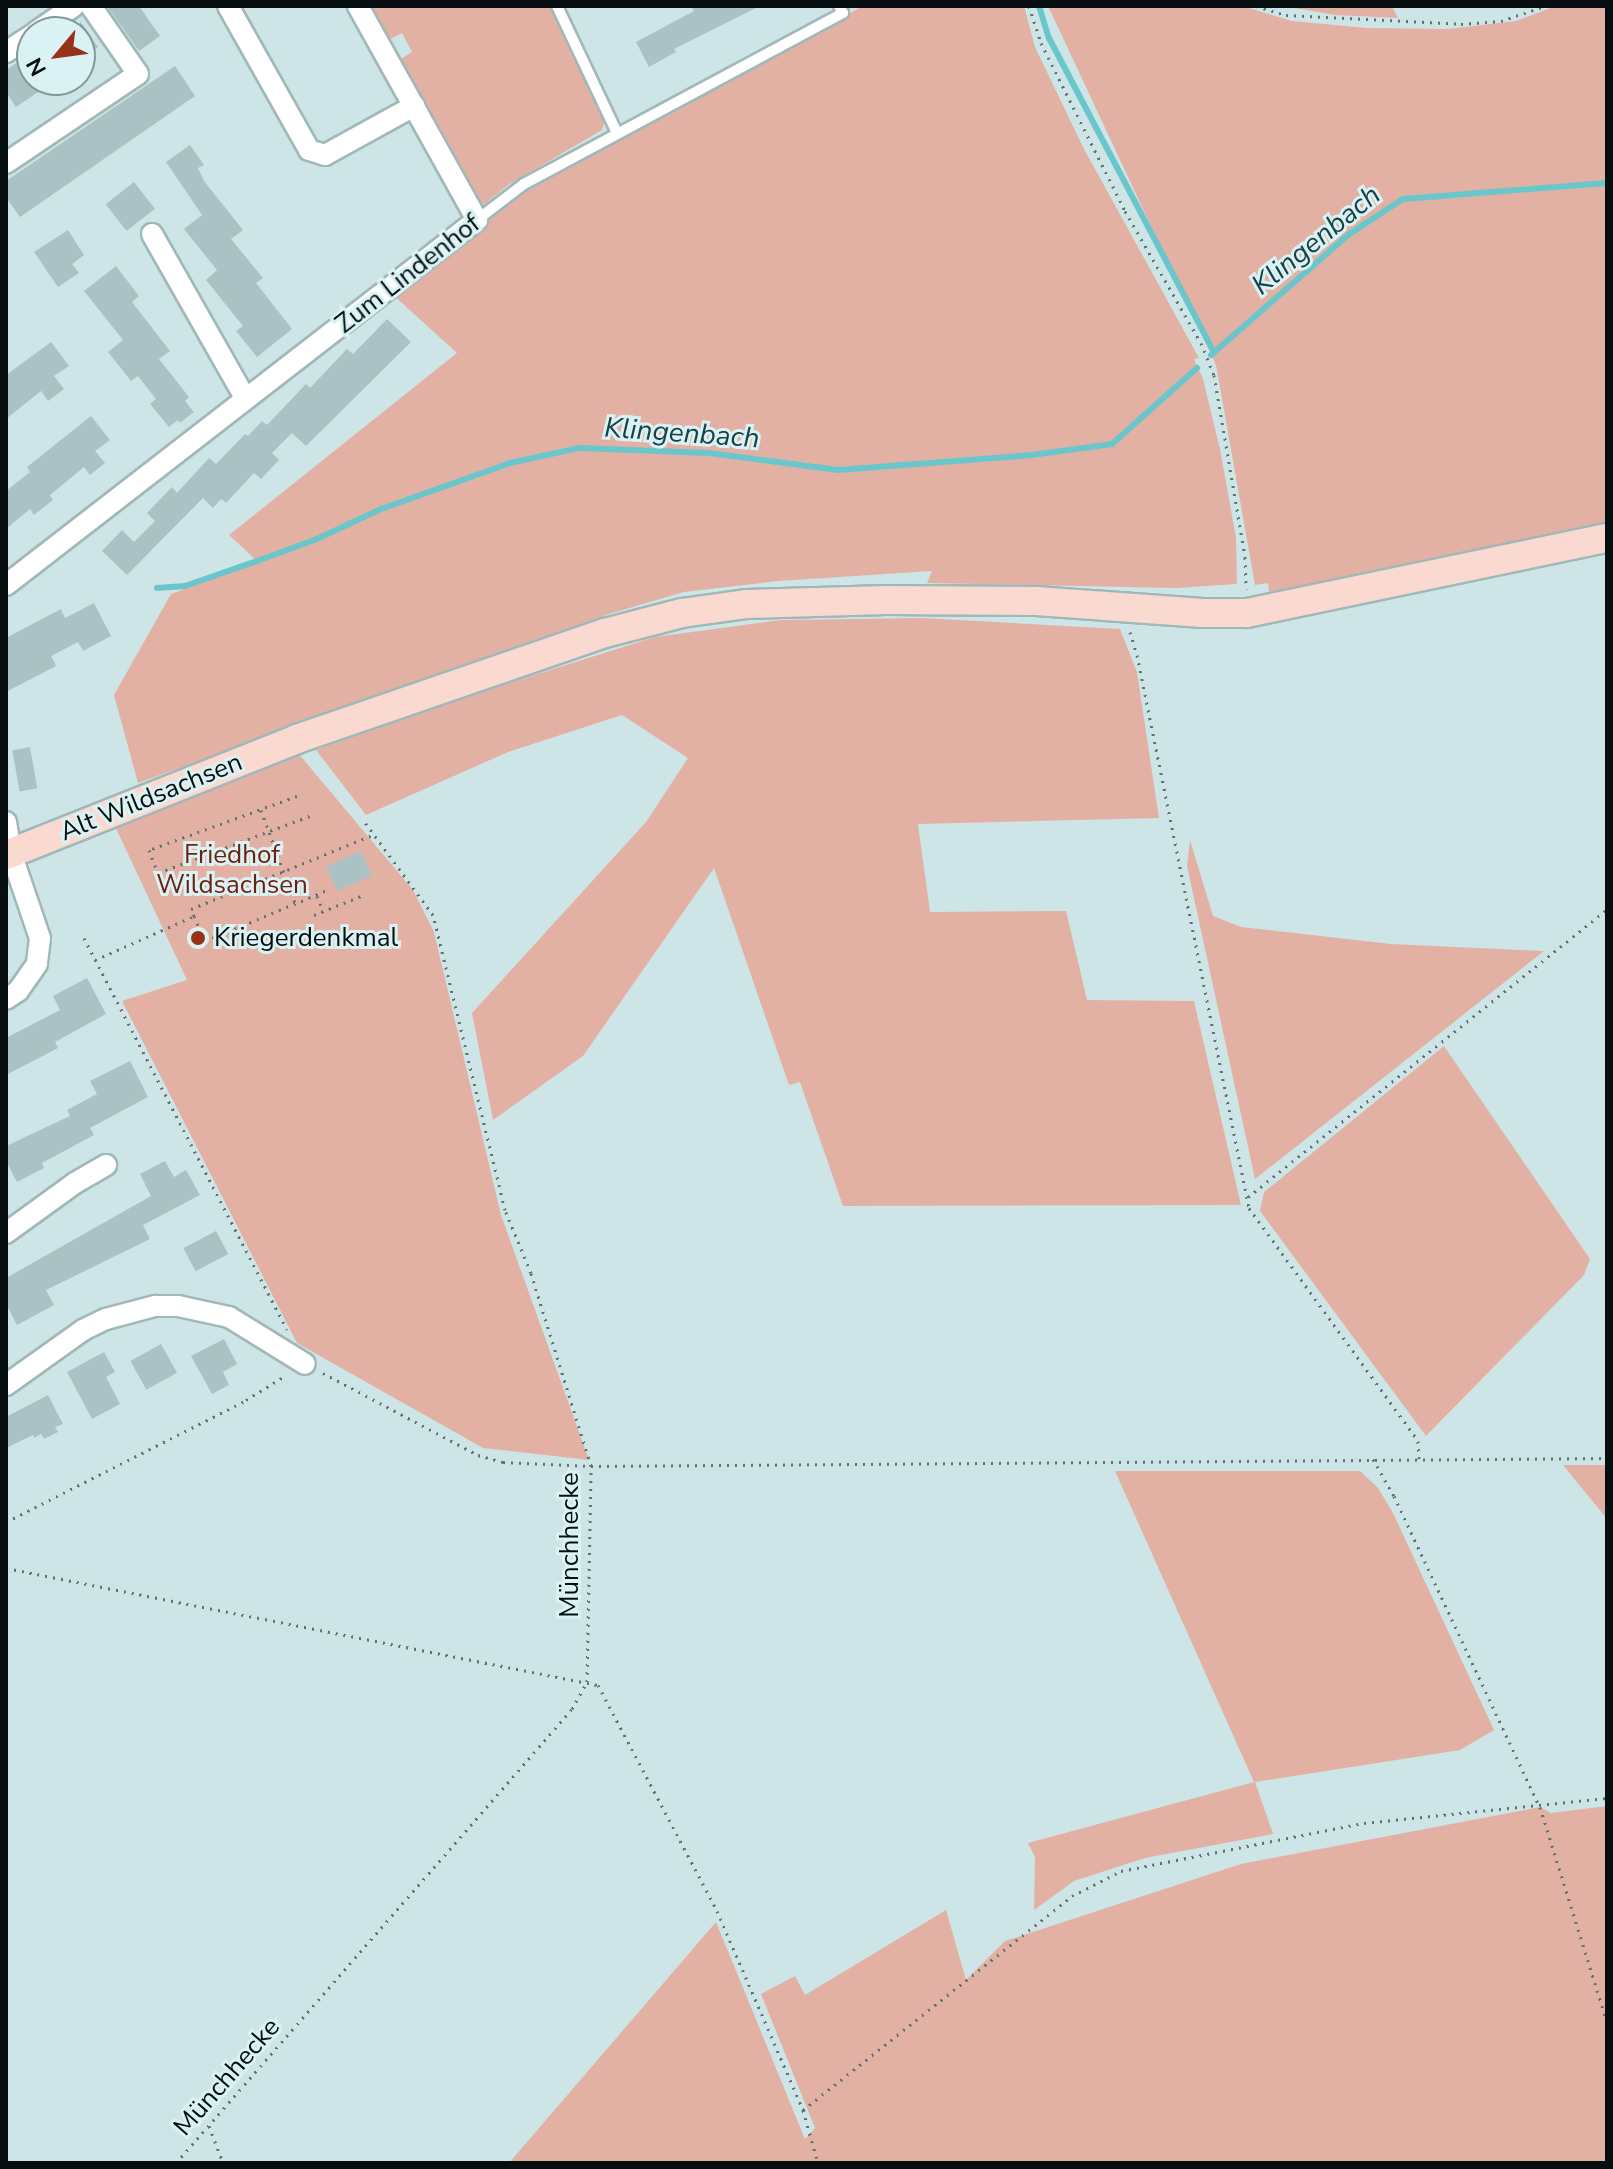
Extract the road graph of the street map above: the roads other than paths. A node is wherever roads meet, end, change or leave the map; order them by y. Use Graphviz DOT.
graph roads {
  1 [pos="91,6"];
  2 [pos="228,6"];
  3 [pos="358,6"];
  4 [pos="557,6"];
  5 [pos="841,10"];
  6 [pos="414,106"];
  7 [pos="617,133"];
  8 [pos="6,163"];
  9 [pos="477,220"];
  10 [pos="152,234"];
  11 [pos="245,398"];
  12 [pos="1607,538"];
  13 [pos="6,585"];
  14 [pos="6,822"];
  15 [pos="9,854"];
  16 [pos="6,999"];
  17 [pos="106,1165"];
  18 [pos="6,1233"];
  19 [pos="305,1364"];
  20 [pos="6,1385"];
  1 -- 8 [label="street"];
  2 -- 6 [label="street"];
  3 -- 6 [label="street"];
  4 -- 7 [label="lane"];
  5 -- 7 [label="lane, Zum Lindenhof"];
  6 -- 9 [label="street"];
  7 -- 9 [label="lane, Zum Lindenhof"];
  9 -- 11 [label="street, Zum Lindenhof"];
  10 -- 11 [label="street"];
  11 -- 13 [label="street, Zum Lindenhof"];
  12 -- 15 [label="main road, Alt Wildsachsen"];
  14 -- 15 [label="street"];
  15 -- 16 [label="street"];
  17 -- 18 [label="street"];
  19 -- 20 [label="street"];
}
